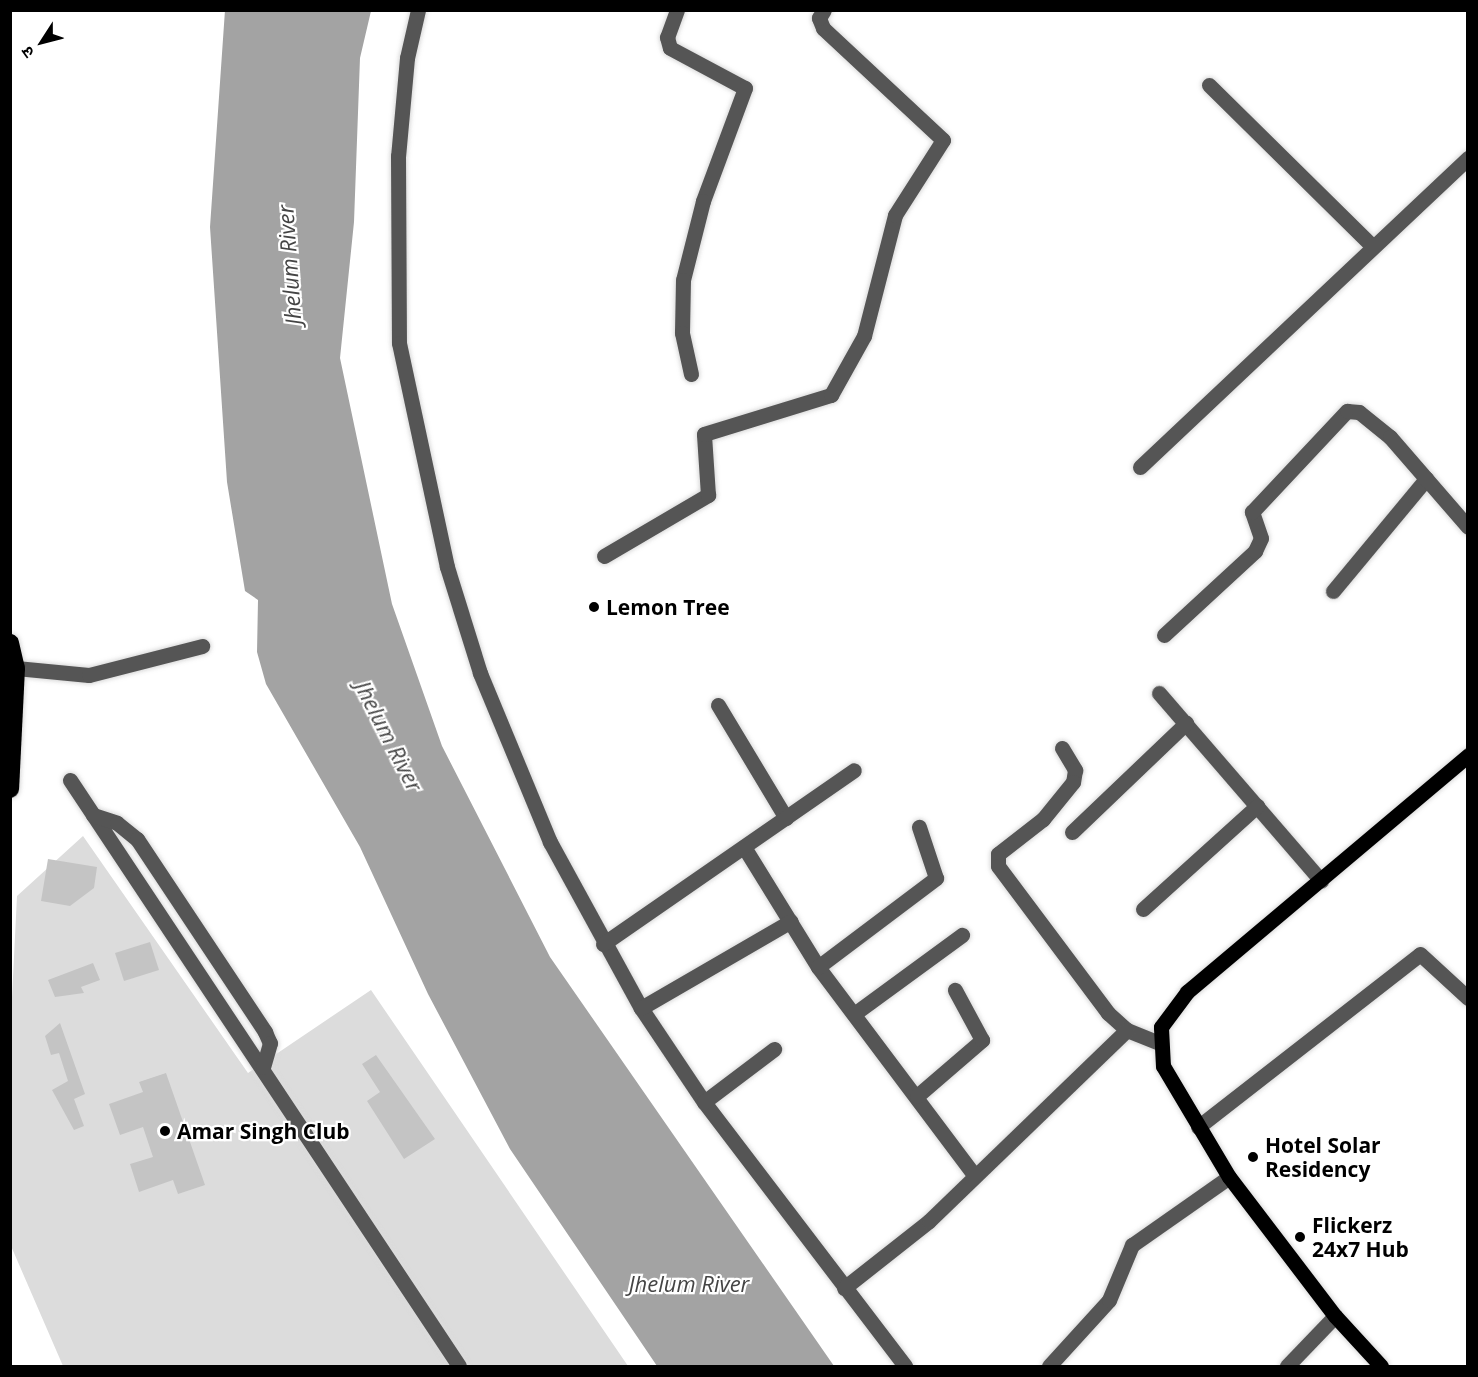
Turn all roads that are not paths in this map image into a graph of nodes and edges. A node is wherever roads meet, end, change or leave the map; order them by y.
1 (418, 10) edge
2 (677, 10) edge
3 (824, 10) edge
4 (1209, 85) dead end
5 (1467, 158) edge
6 (1371, 245) junction
7 (691, 374) dead end
8 (1140, 467) dead end
9 (1426, 479) junction
10 (1467, 527) edge
11 (604, 556) dead end
12 (1333, 591) dead end
13 (1164, 635) dead end
14 (10, 643) edge
15 (202, 646) dead end
16 (16, 668) junction
17 (1159, 693) dead end
18 (718, 705) dead end
19 (1186, 723) junction
20 (1062, 748) dead end
21 (1467, 755) edge
22 (854, 770) dead end
23 (70, 780) dead end
24 (10, 789) edge
25 (1257, 806) junction
26 (93, 815) junction
27 (786, 818) junction
28 (919, 827) dead end
29 (1072, 831) dead end
30 (744, 847) junction
31 (1321, 881) junction
32 (1143, 909) dead end
33 (790, 921) junction
34 (962, 935) dead end
35 (603, 944) junction
36 (818, 967) junction
37 (955, 990) dead end
38 (1467, 998) edge
39 (641, 1008) junction
40 (854, 1014) junction
41 (1127, 1030) junction
42 (1160, 1043) junction
43 (774, 1049) dead end
44 (263, 1067) junction
45 (917, 1096) junction
46 (704, 1102) junction
47 (1198, 1127) junction
48 (975, 1176) junction
49 (1229, 1178) junction
50 (844, 1288) junction
51 (1335, 1316) junction
52 (459, 1366) edge
53 (905, 1366) edge
54 (1049, 1366) edge
55 (1287, 1366) edge
56 (1381, 1366) edge

1 - 35 street
2 - 7 street
3 - 11 street
4 - 6 street
5 - 6 street
6 - 8 street
9 - 10 street
9 - 12 street
9 - 13 street
14 - 16 highway
15 - 16 street
16 - 24 highway
17 - 19 street
18 - 27 street
19 - 25 street
19 - 29 street
20 - 41 street
21 - 31 main road
22 - 27 street
23 - 26 street
25 - 31 street
25 - 32 street
26 - 44 street
26 - 44 street
27 - 30 street
28 - 36 street
30 - 33 street
30 - 35 street
31 - 42 main road
33 - 36 street
33 - 39 street
34 - 40 street
35 - 39 street
36 - 40 street
37 - 45 street
38 - 47 street
39 - 46 street
40 - 45 street
41 - 42 street
41 - 48 street
42 - 47 main road
43 - 46 street
44 - 52 street
45 - 48 street
46 - 50 street
47 - 49 main road
48 - 50 street
49 - 51 main road
49 - 54 street
50 - 53 street
51 - 55 street
51 - 56 main road

